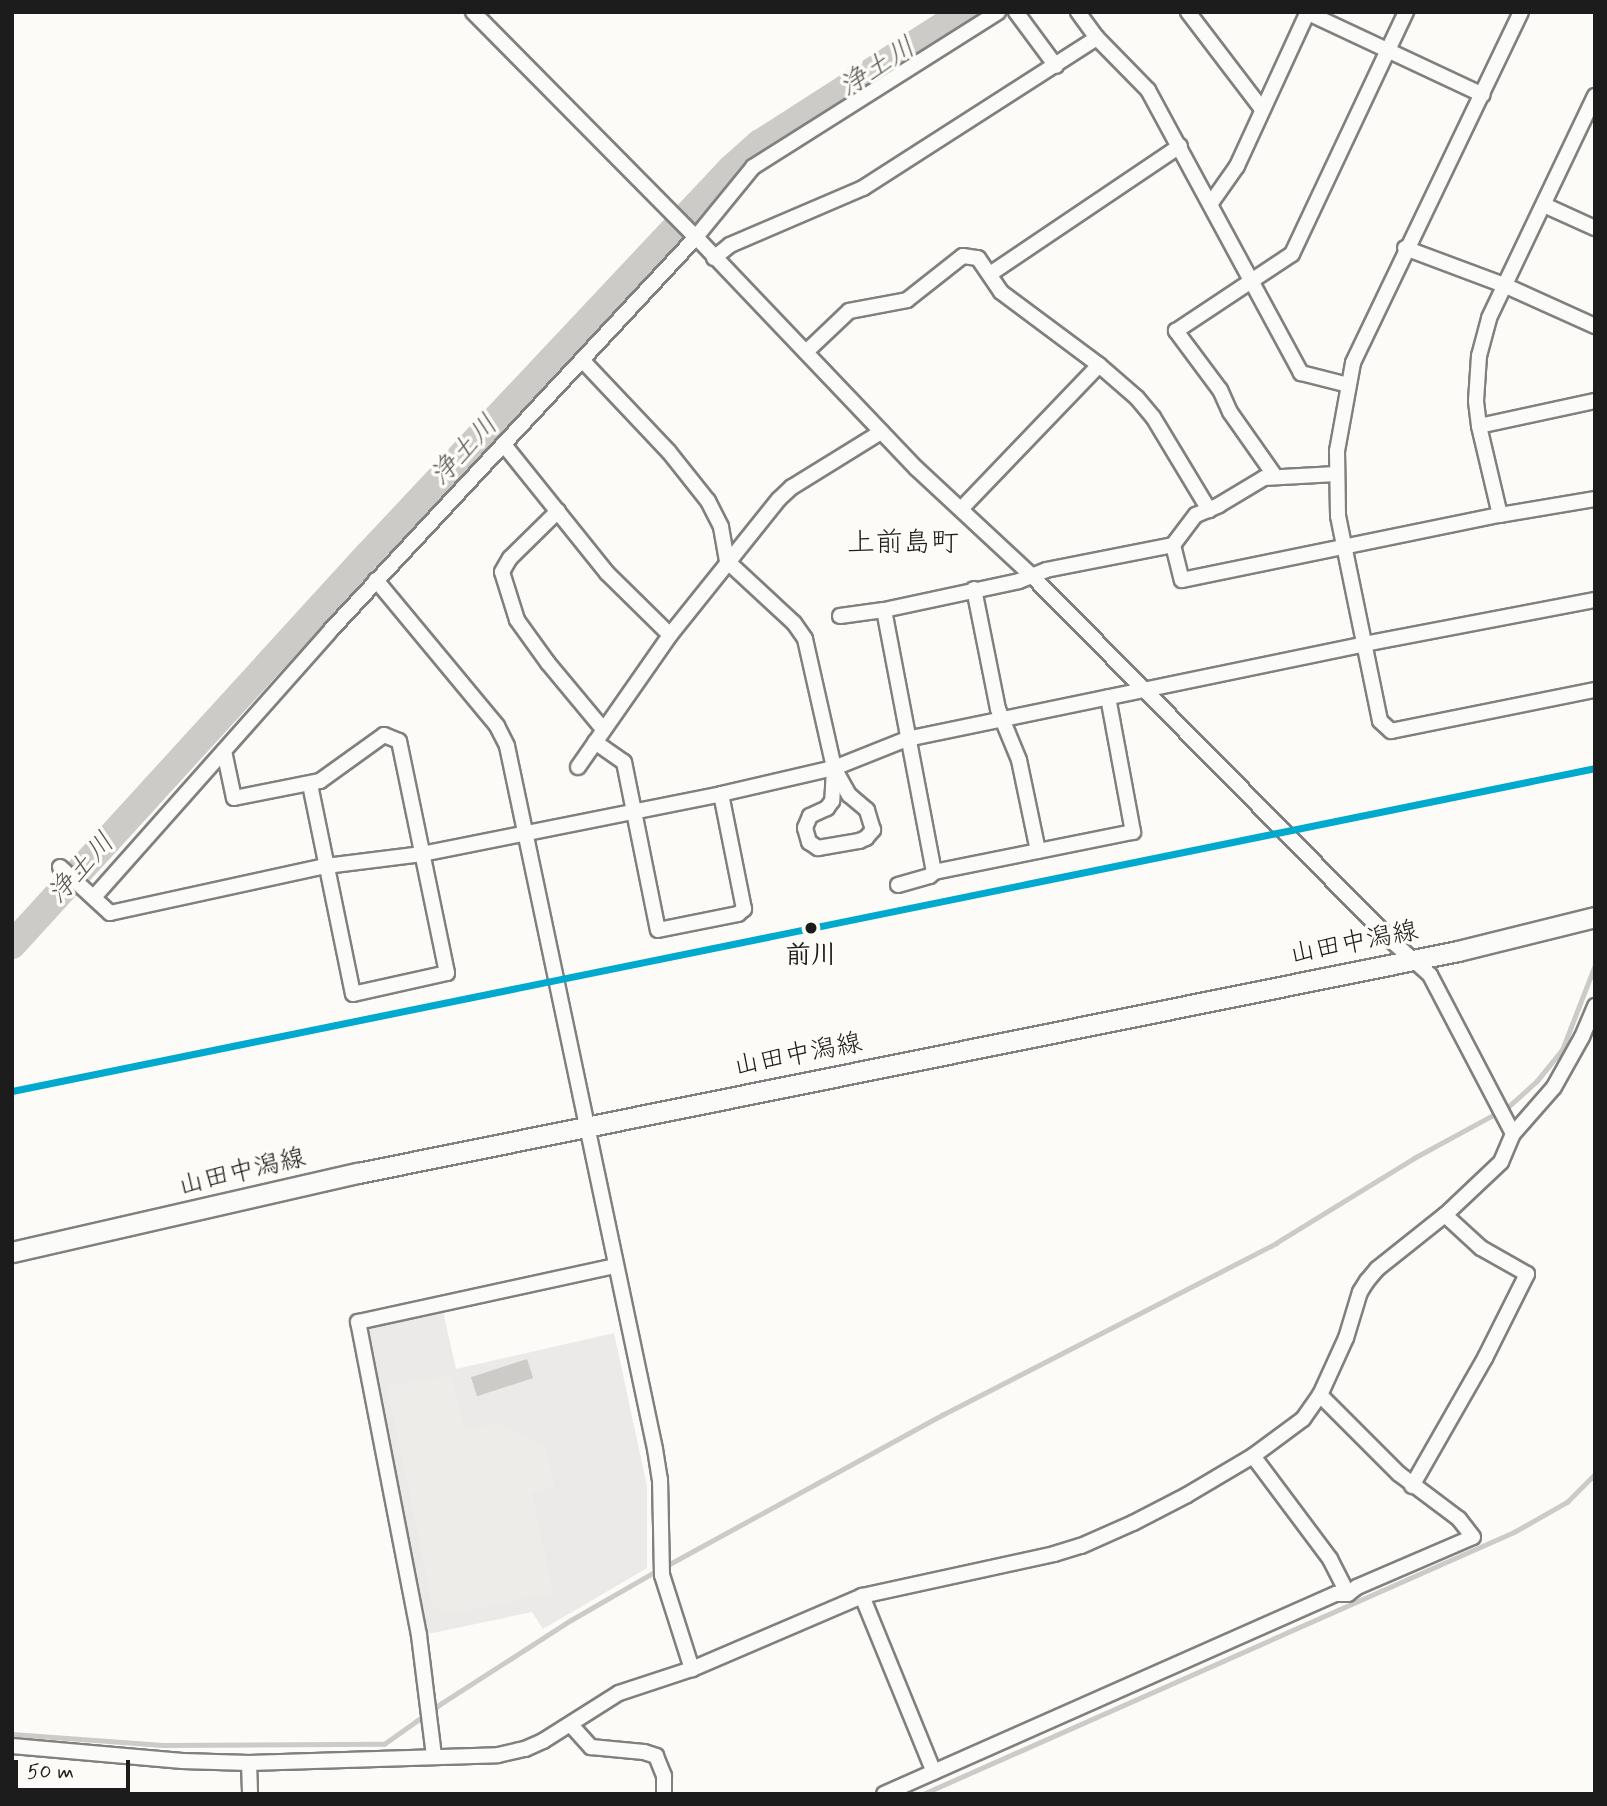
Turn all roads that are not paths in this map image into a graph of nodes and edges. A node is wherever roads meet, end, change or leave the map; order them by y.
1 (473, 12) edge
2 (998, 12) edge
3 (1016, 12) edge
4 (1079, 12) edge
5 (1188, 12) edge
6 (1406, 12) edge
7 (1521, 12) edge
8 (1306, 13) edge
9 (1097, 38) junction
10 (1388, 50) junction
11 (1056, 66) junction
12 (1483, 95) junction
13 (1595, 96) edge
14 (1262, 109) junction
15 (1589, 127) edge
16 (1180, 146) junction
17 (1211, 203) junction
18 (1544, 205) junction
19 (1595, 228) edge
20 (693, 235) junction
21 (1405, 248) junction
22 (714, 258) junction
23 (990, 274) junction
24 (1252, 280) junction
25 (1504, 285) junction
26 (1595, 326) edge
27 (806, 352) junction
28 (583, 360) junction
29 (1099, 365) junction
30 (1348, 385) junction
31 (1595, 401) edge
32 (1479, 426) junction
33 (881, 432) junction
34 (505, 446) junction
35 (1336, 474) junction
36 (1275, 476) junction
37 (1595, 499) edge
38 (962, 508) junction
39 (1209, 510) junction
40 (558, 511) junction
41 (1500, 514) junction
42 (1173, 545) junction
43 (1343, 547) junction
44 (727, 561) junction
45 (1032, 576) junction
46 (376, 580) junction
47 (974, 589) junction
48 (1595, 600) edge
49 (884, 610) junction
50 (840, 616) dead end
51 (670, 635) junction
52 (1364, 644) junction
53 (1146, 689) junction
54 (1595, 690) edge
55 (1108, 697) junction
56 (1002, 719) junction
57 (603, 729) junction
58 (907, 739) junction
59 (594, 742) junction
60 (224, 751) junction
61 (578, 767) dead end
62 (834, 768) junction
63 (310, 785) junction
64 (721, 794) junction
65 (634, 811) junction
66 (528, 833) junction
67 (1038, 851) junction
68 (422, 854) junction
69 (326, 866) junction
70 (62, 870) dead end
71 (934, 872) junction
72 (898, 885) dead end
73 (89, 893) junction
74 (1594, 919) edge
75 (1412, 958) junction
76 (1595, 1006) edge
77 (586, 1125) junction
78 (1513, 1134) junction
79 (1445, 1215) junction
80 (12, 1251) edge
81 (615, 1266) junction
82 (1320, 1395) junction
83 (1253, 1455) junction
84 (1412, 1486) junction
85 (1349, 1594) junction
86 (862, 1596) junction
87 (692, 1669) junction
88 (571, 1725) junction
89 (12, 1746) edge
90 (434, 1756) junction
91 (249, 1763) junction
92 (934, 1772) junction
93 (250, 1794) edge
94 (664, 1794) edge
95 (884, 1794) edge

1 - 20 street
2 - 20 street
3 - 11 street
4 - 9 street
5 - 14 street
6 - 10 street
7 - 12 street
8 - 10 street
8 - 14 street
9 - 11 street
9 - 16 street
10 - 12 street
10 - 24 street
11 - 22 street
12 - 21 street
13 - 15 street
14 - 17 street
15 - 18 street
16 - 17 street
16 - 23 street
17 - 24 street
18 - 19 street
18 - 25 street
20 - 22 street
20 - 28 street
21 - 25 street
21 - 30 street
22 - 27 street
23 - 27 street
23 - 29 street
24 - 30 street
24 - 36 street
25 - 26 street
25 - 32 street
27 - 33 street
28 - 34 street
28 - 44 street
29 - 38 street
29 - 39 street
30 - 35 street
31 - 32 street
32 - 41 street
33 - 38 street
33 - 44 street
34 - 40 street
34 - 46 street
35 - 36 street
35 - 43 street
36 - 39 street
37 - 41 street
38 - 45 street
39 - 42 street
40 - 51 street
40 - 57 street
41 - 43 street
42 - 43 street
42 - 45 street
43 - 52 street
44 - 51 street
44 - 62 street
45 - 47 street
45 - 53 street
46 - 60 street
46 - 66 street
47 - 49 street
47 - 56 street
48 - 52 street
49 - 50 street
49 - 58 street
51 - 57 street
52 - 53 street
52 - 54 street
53 - 55 street
53 - 75 street
55 - 56 street
55 - 67 street
56 - 58 street
56 - 67 street
57 - 59 street
58 - 62 street
58 - 71 street
59 - 61 street
59 - 65 street
60 - 63 street
60 - 73 street
62 - 62 street
62 - 64 street
63 - 68 street
63 - 69 street
64 - 65 street
64 - 65 street
65 - 66 street
66 - 68 street
66 - 77 street
67 - 71 street
68 - 69 street
68 - 69 street
69 - 73 street
70 - 73 street
71 - 72 street
74 - 75 main road, 山田中潟線
75 - 77 main road, 山田中潟線
75 - 78 street
76 - 78 street
77 - 80 main road, 山田中潟線
77 - 81 street
78 - 79 street
79 - 82 street
79 - 84 street
81 - 87 street
81 - 90 street
82 - 83 street
82 - 84 street
83 - 85 street
83 - 86 street
84 - 85 street
85 - 92 street
86 - 87 street
86 - 92 street
87 - 88 street
88 - 90 street
88 - 94 street
89 - 91 street
90 - 91 street
91 - 93 street
92 - 95 street

